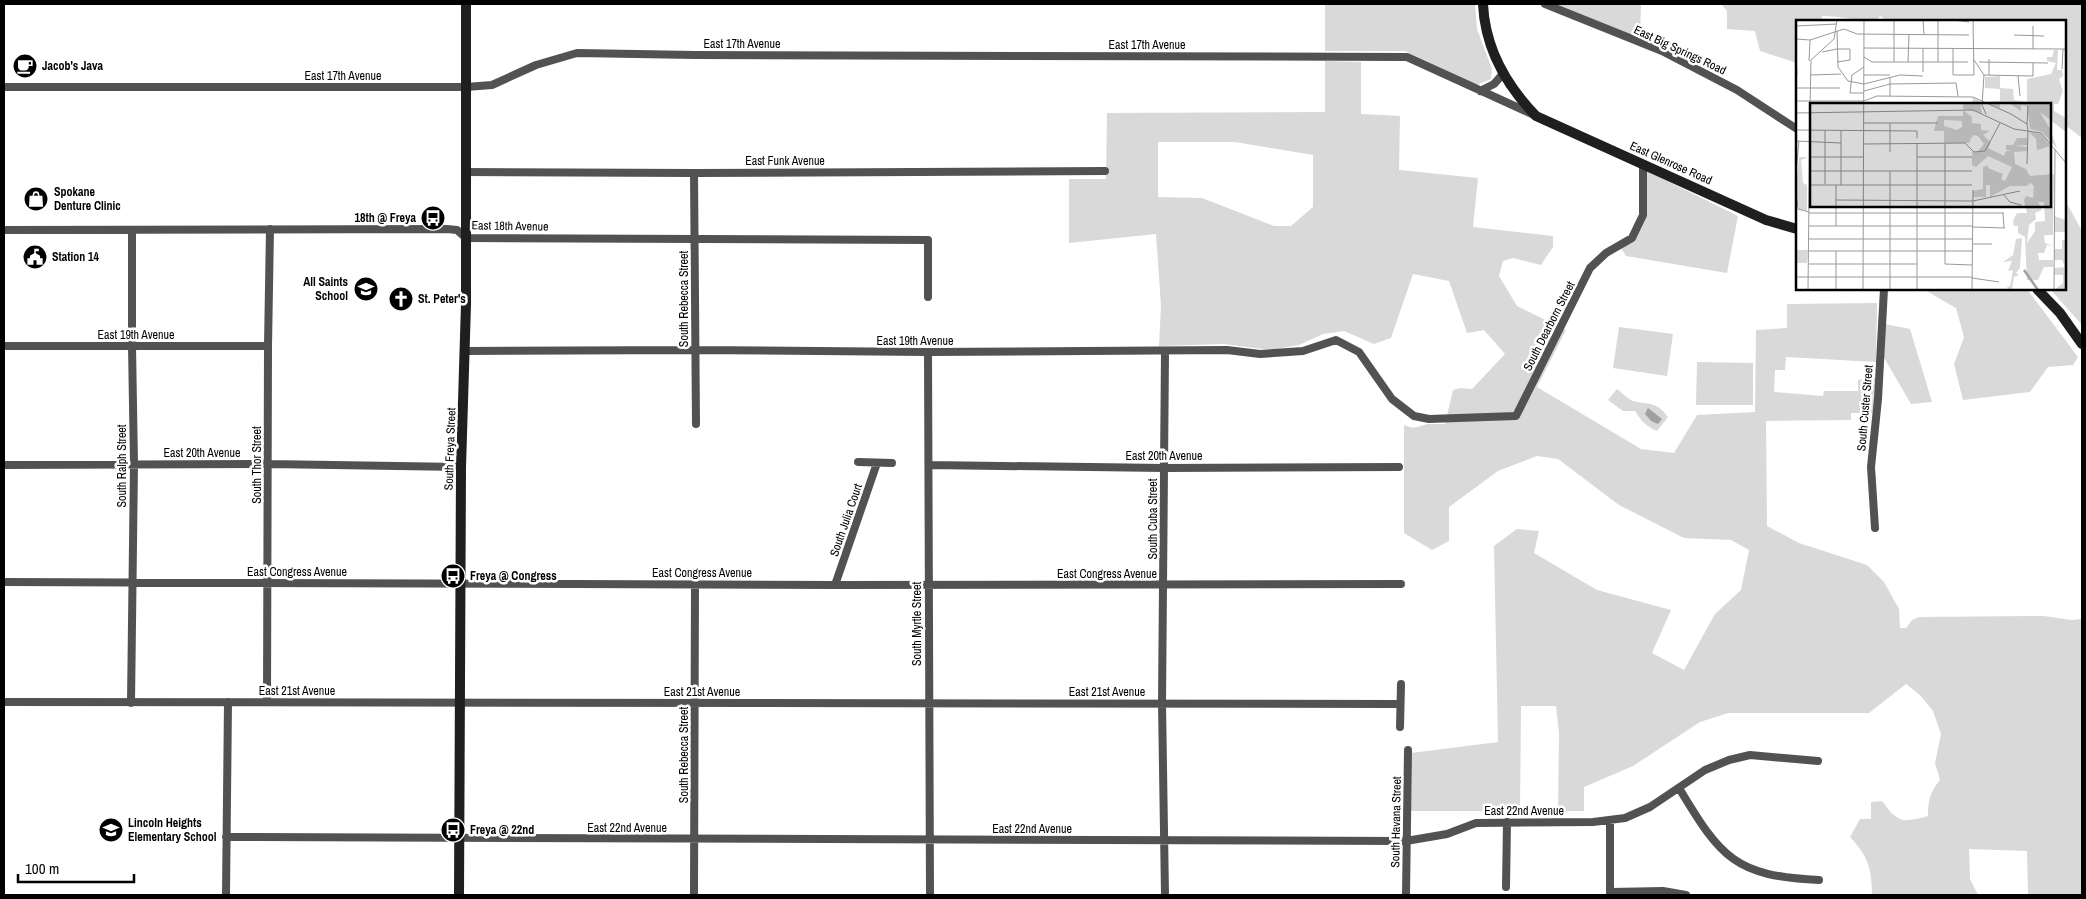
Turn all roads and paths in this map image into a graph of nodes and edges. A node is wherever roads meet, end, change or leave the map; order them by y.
1 (466, 4) edge
2 (1483, 4) edge
3 (1545, 4) edge
4 (1502, 75) junction
5 (4, 87) edge
6 (466, 87) junction
7 (1480, 91) junction
8 (1536, 116) junction
9 (1796, 128) edge
10 (1643, 164) junction
11 (1104, 171) dead end
12 (466, 172) junction
13 (694, 173) junction
14 (270, 229) junction
15 (1796, 229) edge
16 (4, 230) edge
17 (132, 230) junction
18 (466, 238) junction
19 (695, 238) junction
20 (1884, 290) edge
21 (2038, 290) edge
22 (928, 297) dead end
23 (2082, 344) edge
24 (4, 346) edge
25 (132, 346) junction
26 (268, 346) junction
27 (695, 350) junction
28 (465, 351) junction
29 (928, 352) junction
30 (1165, 352) junction
31 (1359, 352) joint
32 (696, 424) dead end
33 (858, 462) dead end
34 (877, 463) junction
35 (892, 463) dead end
36 (134, 464) junction
37 (268, 464) junction
38 (4, 465) edge
39 (461, 466) junction
40 (929, 466) junction
41 (1399, 467) dead end
42 (1164, 468) junction
43 (1875, 528) dead end
44 (4, 582) edge
45 (132, 583) junction
46 (268, 583) junction
47 (460, 584) junction
48 (695, 584) junction
49 (1401, 584) dead end
50 (929, 585) junction
51 (1164, 585) junction
52 (835, 586) junction
53 (1401, 684) dead end
54 (4, 702) edge
55 (131, 702) junction
56 (228, 702) junction
57 (267, 702) junction
58 (695, 703) junction
59 (1162, 703) junction
60 (459, 704) junction
61 (929, 704) junction
62 (1400, 704) junction
63 (1400, 727) dead end
64 (1408, 750) dead end
65 (1818, 761) dead end
66 (1679, 788) junction
67 (1610, 820) junction
68 (1507, 822) junction
69 (226, 838) junction
70 (460, 839) junction
71 (695, 839) junction
72 (1165, 840) junction
73 (931, 841) junction
74 (1406, 841) junction
75 (1819, 880) dead end
76 (1506, 887) dead end
77 (1610, 894) edge
78 (226, 895) edge
79 (459, 895) edge
80 (694, 895) edge
81 (930, 895) edge
82 (1165, 895) edge
83 (1406, 895) edge
84 (1686, 895) edge

1 - 6 main road, South Freya Street
2 - 4 main road
3 - 9 street, East Big Springs Road
4 - 7 street
4 - 8 main road
5 - 6 street, East 17th Avenue
6 - 7 street, East 17th Avenue
6 - 12 main road, South Freya Street
7 - 8 street, East 17th Avenue
8 - 10 main road, East Glenrose Road
10 - 15 main road, East Glenrose Road
10 - 31 street, South Dearborn Street
11 - 13 street, East Funk Avenue
12 - 13 street, East Funk Avenue
12 - 18 main road, South Freya Street
13 - 19 street, South Rebecca Street
14 - 17 street, East 18th Avenue
14 - 18 street, East 18th Avenue
14 - 26 street, South Thor Street
16 - 17 street, East 18th Avenue
17 - 25 street, South Ralph Street
18 - 19 street, East 18th Avenue
18 - 28 main road, South Freya Street
19 - 22 street, East 18th Avenue
19 - 27 street, South Rebecca Street
20 - 43 street, South Custer Street
21 - 23 main road
24 - 25 street, East 19th Avenue
25 - 26 street, East 19th Avenue
25 - 36 street, South Ralph Street
26 - 37 street, South Thor Street
27 - 28 street, East 19th Avenue
27 - 29 street, East 19th Avenue
27 - 32 street, South Rebecca Street
28 - 39 main road, South Freya Street
29 - 30 street, East 19th Avenue
29 - 40 street, South Myrtle Street
30 - 31 street, East 19th Avenue
30 - 42 street, South Cuba Street
33 - 34 street
34 - 35 street
34 - 52 street, South Julia Court
36 - 37 street, East 20th Avenue
36 - 38 street, East 20th Avenue
36 - 45 street, South Ralph Street
37 - 39 street, East 20th Avenue
37 - 46 street, South Thor Street
39 - 47 main road, South Freya Street
40 - 42 street, East 20th Avenue
40 - 50 street, South Myrtle Street
41 - 42 street, East 20th Avenue
42 - 51 street, South Cuba Street
44 - 45 street, East Congress Avenue
45 - 46 street, East Congress Avenue
45 - 55 street, South Ralph Street
46 - 47 street, East Congress Avenue
46 - 57 street, South Thor Street
47 - 48 street, East Congress Avenue
47 - 60 main road, South Freya Street
48 - 52 street, East Congress Avenue
48 - 58 street, South Rebecca Street
49 - 51 street, East Congress Avenue
50 - 51 street, East Congress Avenue
50 - 52 street, East Congress Avenue
50 - 61 street, South Myrtle Street
51 - 59 street, South Cuba Street
53 - 62 street
54 - 55 street, East 21st Avenue
55 - 56 street, East 21st Avenue
56 - 57 street, East 21st Avenue
56 - 69 street
57 - 60 street, East 21st Avenue
58 - 60 street, East 21st Avenue
58 - 61 street, East 21st Avenue
58 - 71 street, South Rebecca Street
59 - 61 street, East 21st Avenue
59 - 62 street, East 21st Avenue
59 - 72 street, South Cuba Street
60 - 70 main road, South Freya Street
61 - 73 street, South Myrtle Street
62 - 63 street
64 - 74 street, South Havana Street
65 - 66 street, East 22nd Avenue
66 - 67 street, East 22nd Avenue
66 - 75 street
67 - 68 street, East 22nd Avenue
67 - 77 street
68 - 74 street, East 22nd Avenue
68 - 76 street
69 - 70 street, East 22nd Avenue
69 - 78 street
70 - 71 street, East 22nd Avenue
70 - 79 main road, South Freya Street
71 - 73 street, East 22nd Avenue
71 - 80 street, South Rebecca Street
72 - 73 street, East 22nd Avenue
72 - 74 street, East 22nd Avenue
72 - 82 street, South Cuba Street
73 - 81 street, South Myrtle Street
74 - 83 street, South Havana Street
77 - 84 street

